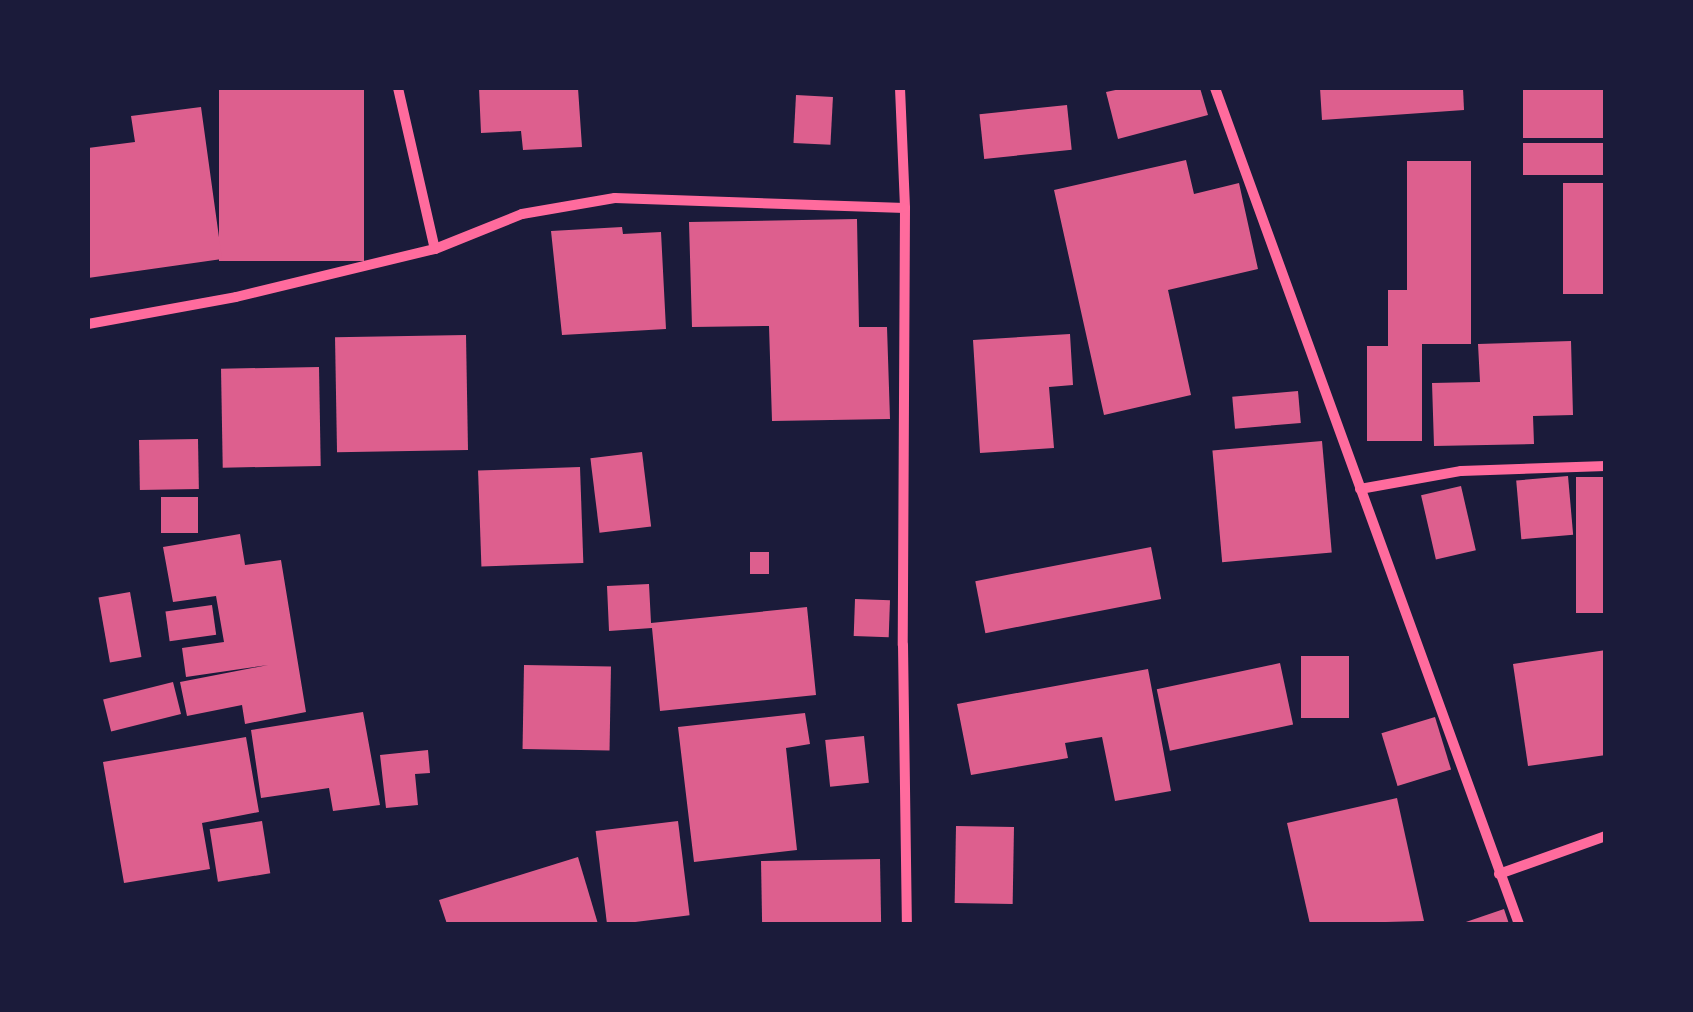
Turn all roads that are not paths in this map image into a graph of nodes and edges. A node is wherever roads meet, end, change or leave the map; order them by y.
1 (398, 88) edge
2 (900, 88) edge
3 (1215, 88) edge
4 (905, 208) junction
5 (436, 248) junction
6 (88, 324) edge
7 (1606, 466) edge
8 (1360, 489) junction
9 (1606, 836) edge
10 (1499, 874) junction
11 (907, 924) edge
12 (1519, 924) edge

1 - 5 street
2 - 4 street
3 - 8 street
4 - 5 street
4 - 11 street
5 - 6 street
7 - 8 street
8 - 10 street
9 - 10 street
10 - 12 street

